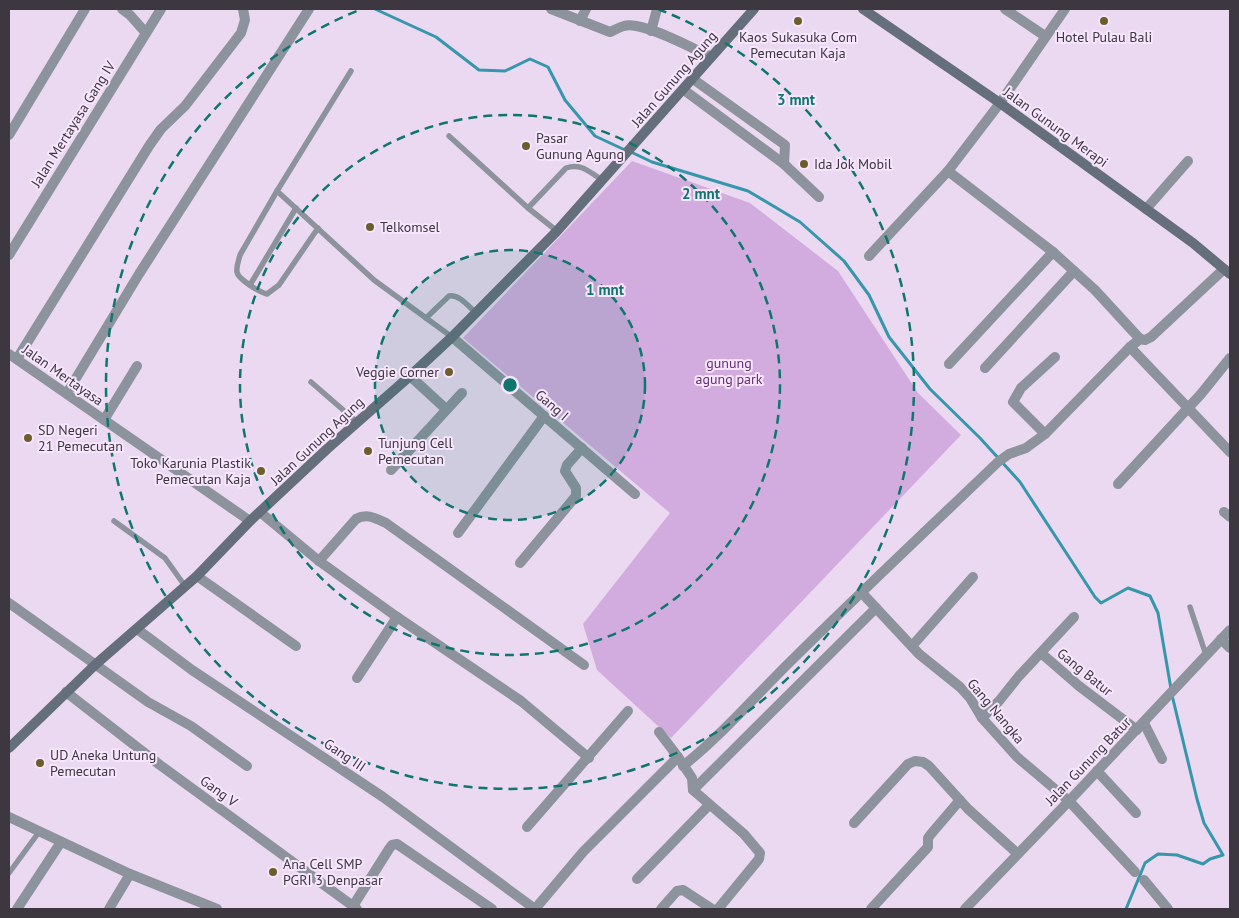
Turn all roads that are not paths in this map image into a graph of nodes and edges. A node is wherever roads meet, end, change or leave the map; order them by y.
1 (85, 9) edge
2 (122, 9) edge
3 (160, 9) edge
4 (243, 9) edge
5 (309, 9) edge
6 (551, 9) edge
7 (586, 9) edge
8 (657, 9) edge
9 (754, 9) edge
10 (863, 9) edge
11 (1005, 9) edge
12 (1065, 9) edge
13 (580, 20) junction
14 (651, 31) junction
15 (145, 32) junction
16 (1045, 36) junction
17 (711, 57) junction
18 (351, 71) dead end
19 (693, 79) junction
20 (684, 90) junction
21 (1000, 103) junction
22 (9, 135) edge
23 (449, 136) dead end
24 (1188, 161) dead end
25 (784, 164) junction
26 (948, 171) junction
27 (602, 180) junction
28 (277, 190) junction
29 (819, 197) dead end
30 (296, 208) junction
31 (528, 208) junction
32 (1146, 209) junction
33 (318, 228) junction
34 (557, 231) junction
35 (1053, 252) junction
36 (9, 255) edge
37 (869, 256) dead end
38 (1074, 271) junction
39 (1227, 271) edge
40 (250, 285) junction
41 (476, 312) junction
42 (426, 318) junction
43 (452, 337) junction
44 (1140, 339) junction
45 (1130, 347) junction
46 (13, 356) edge
47 (1055, 357) dead end
48 (1230, 358) edge
49 (949, 364) dead end
50 (137, 366) dead end
51 (985, 368) dead end
52 (410, 376) junction
53 (311, 382) dead end
54 (462, 393) dead end
55 (67, 394) junction
56 (1187, 408) junction
57 (446, 409) junction
58 (544, 416) junction
59 (104, 420) junction
60 (357, 422) junction
61 (1045, 434) junction
62 (582, 448) junction
63 (1230, 452) edge
64 (391, 470) dead end
65 (1118, 484) dead end
66 (635, 494) dead end
67 (260, 512) junction
68 (114, 521) dead end
69 (250, 522) junction
70 (458, 533) dead end
71 (320, 561) junction
72 (520, 563) dead end
73 (197, 576) junction
74 (973, 577) dead end
75 (185, 586) junction
76 (862, 593) junction
77 (9, 603) edge
78 (1190, 607) dead end
79 (876, 608) junction
80 (397, 617) junction
81 (1074, 617) dead end
82 (137, 629) junction
83 (1230, 630) edge
84 (1221, 639) junction
85 (296, 646) dead end
86 (912, 646) junction
87 (1230, 648) edge
88 (1041, 653) junction
89 (1206, 655) junction
90 (96, 664) junction
91 (584, 665) dead end
92 (357, 678) dead end
93 (66, 692) junction
94 (628, 711) dead end
95 (982, 718) junction
96 (1140, 726) junction
97 (658, 732) dead end
98 (9, 748) edge
99 (588, 758) junction
100 (1162, 759) dead end
101 (681, 761) junction
102 (247, 766) dead end
103 (1098, 772) junction
104 (693, 790) junction
105 (960, 800) junction
106 (1069, 801) junction
107 (709, 806) junction
108 (1136, 813) dead end
109 (9, 817) edge
110 (854, 823) dead end
111 (526, 827) dead end
112 (39, 832) junction
113 (61, 842) junction
114 (1018, 854) junction
115 (1135, 872) dead end
116 (9, 873) edge
117 (130, 874) junction
118 (637, 879) dead end
119 (1144, 880) dead end
120 (355, 908) edge
121 (17, 909) edge
122 (109, 909) edge
123 (217, 909) edge
124 (492, 909) edge
125 (535, 909) edge
126 (661, 909) edge
127 (712, 909) edge
128 (718, 909) edge
129 (871, 909) edge
130 (965, 909) edge
131 (1168, 909) edge

1 - 22 street
2 - 15 street
3 - 15 street, Jalan Mertayasa Gang IV
4 - 46 street
5 - 55 street
6 - 13 street
7 - 13 street
8 - 14 street
9 - 17 main road, Jalan Gunung Agung
10 - 21 main road, Jalan Gunung Merapi
11 - 16 street
12 - 16 street
13 - 14 street
14 - 17 street
15 - 36 street, Jalan Mertayasa Gang IV
16 - 21 street
17 - 19 main road, Jalan Gunung Agung
18 - 28 lane
19 - 20 main road, Jalan Gunung Agung
19 - 25 street
20 - 25 street
20 - 27 main road, Jalan Gunung Agung
21 - 26 street
21 - 32 main road, Jalan Gunung Merapi
23 - 31 lane
24 - 32 street
25 - 29 street
26 - 35 street
26 - 37 street
27 - 31 lane
27 - 34 main road, Jalan Gunung Agung
28 - 30 lane
28 - 40 lane
30 - 33 lane
30 - 40 lane
31 - 34 lane
32 - 39 main road, Jalan Gunung Merapi
33 - 40 lane
33 - 42 lane
34 - 41 main road, Jalan Gunung Agung
35 - 38 street
35 - 49 street
38 - 44 street
38 - 51 street
39 - 44 street
41 - 42 lane
41 - 43 main road, Jalan Gunung Agung
42 - 43 lane
43 - 52 main road, Jalan Gunung Agung
43 - 58 street, Gang I
44 - 45 street
45 - 56 street
45 - 61 street
46 - 55 street, Jalan Mertayasa
47 - 61 street
48 - 56 street
50 - 59 street
52 - 57 street
52 - 60 main road, Jalan Gunung Agung
53 - 60 lane
54 - 57 street
55 - 59 street, Jalan Mertayasa
56 - 63 street
56 - 65 street
57 - 64 street
58 - 62 street, Gang I
58 - 70 street
59 - 69 street, Jalan Mertayasa
60 - 67 main road, Jalan Gunung Agung
61 - 76 street
62 - 66 street, Gang I
62 - 72 street
67 - 69 main road, Jalan Gunung Agung
67 - 71 street
68 - 75 lane
69 - 73 main road, Jalan Gunung Agung
71 - 80 street
71 - 91 street
73 - 75 main road, Jalan Gunung Agung
73 - 85 street
74 - 86 street
75 - 82 main road, Jalan Gunung Agung
76 - 79 street, Gang Nangka
76 - 101 street
77 - 90 street
78 - 89 lane
79 - 86 street, Gang Nangka
79 - 104 street
80 - 92 street
80 - 99 street
81 - 88 street
82 - 90 main road, Jalan Gunung Agung
82 - 125 street, Gang III
83 - 84 street, Jalan Gunung Batur
84 - 87 street
84 - 89 street, Jalan Gunung Batur
86 - 95 street, Gang Nangka
88 - 95 street
88 - 96 street, Gang Batur
89 - 96 street, Jalan Gunung Batur
90 - 93 main road, Jalan Gunung Agung
90 - 102 street
93 - 98 main road, Jalan Gunung Agung
93 - 120 street, Gang V
94 - 99 street
95 - 106 street, Gang Nangka
96 - 100 street
96 - 103 street, Jalan Gunung Batur
97 - 101 street
99 - 111 street
101 - 104 street
101 - 125 street
103 - 106 street, Jalan Gunung Batur
103 - 108 street
104 - 107 street
105 - 110 street
105 - 114 street
105 - 129 street
106 - 114 street, Jalan Gunung Batur
106 - 115 street, Gang Nangka
107 - 118 street
107 - 128 street
109 - 112 street
112 - 113 street
112 - 116 lane
113 - 117 street
113 - 121 street
114 - 130 street, Jalan Gunung Batur
117 - 122 street
117 - 123 street
119 - 131 street
120 - 124 street
126 - 127 street

